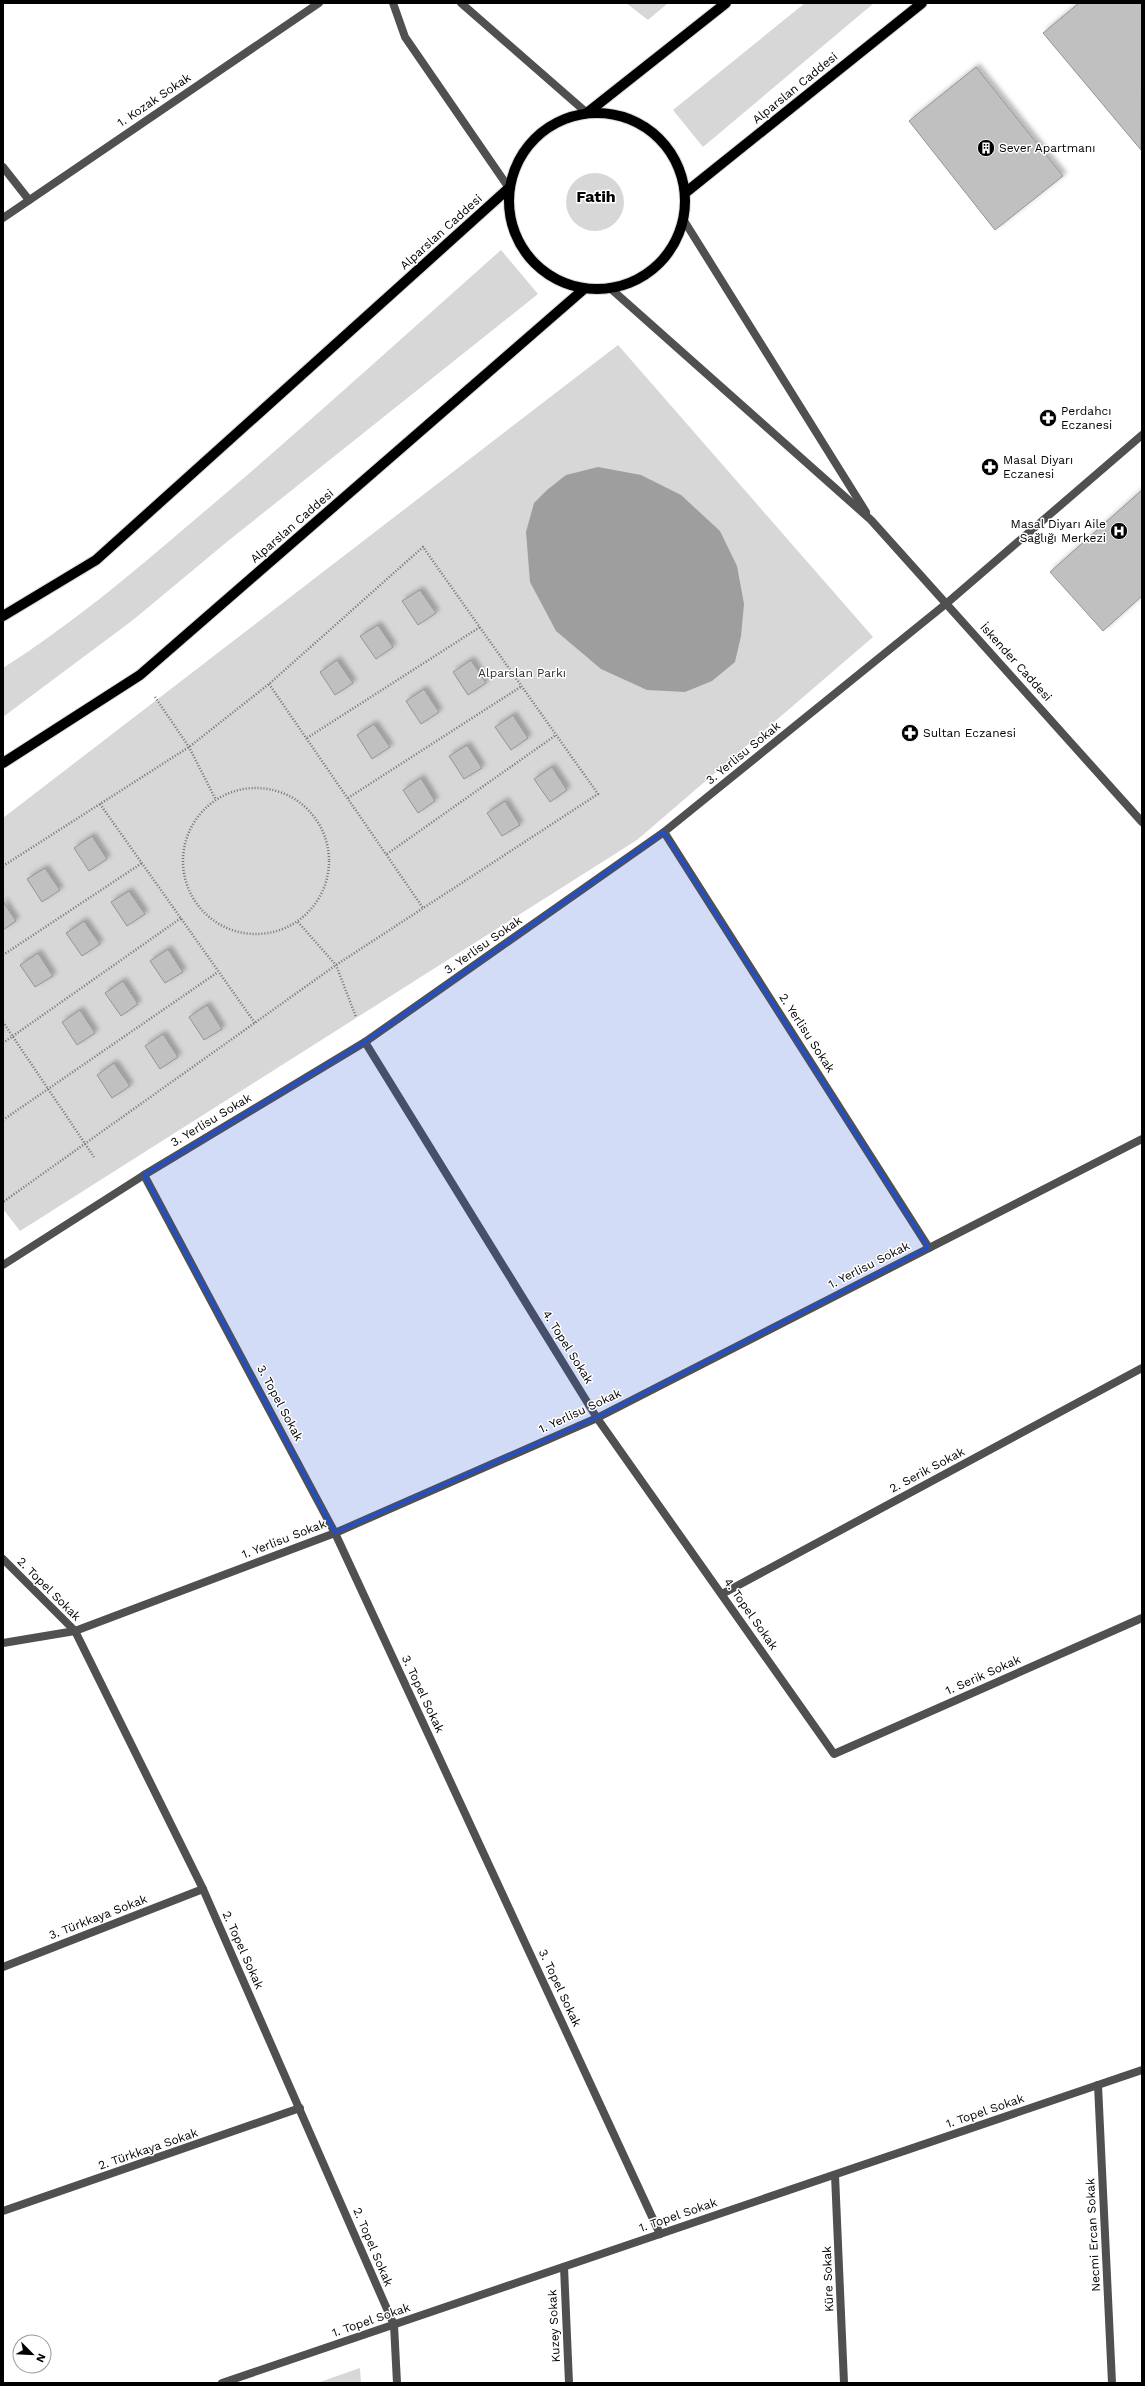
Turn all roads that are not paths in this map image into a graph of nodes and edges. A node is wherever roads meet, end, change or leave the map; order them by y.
1 (319, 3) edge
2 (393, 3) edge
3 (460, 3) edge
4 (726, 3) edge
5 (922, 3) edge
6 (587, 113) junction
7 (3, 167) edge
8 (509, 188) junction
9 (685, 193) junction
10 (30, 200) junction
11 (3, 218) edge
12 (683, 219) junction
13 (610, 288) junction
14 (584, 289) junction
15 (1142, 435) edge
16 (871, 520) junction
17 (947, 603) junction
18 (3, 616) edge
19 (3, 763) edge
20 (1142, 822) edge
21 (664, 832) junction
22 (365, 1042) junction
23 (1142, 1139) edge
24 (144, 1175) junction
25 (929, 1248) junction
26 (3, 1265) edge
27 (1142, 1368) edge
28 (597, 1418) junction
29 (335, 1533) junction
30 (3, 1559) edge
31 (722, 1594) junction
32 (1142, 1618) edge
33 (75, 1631) junction
34 (3, 1643) edge
35 (834, 1754) joint
36 (203, 1889) junction
37 (3, 1967) edge
38 (1142, 2070) edge
39 (1098, 2085) junction
40 (300, 2108) junction
41 (835, 2175) junction
42 (3, 2211) edge
43 (660, 2234) junction
44 (564, 2267) junction
45 (394, 2325) junction
46 (222, 2383) edge
47 (398, 2383) edge
48 (569, 2383) edge
49 (844, 2383) edge
50 (1112, 2383) edge

1 - 10 street, 1. Kozak Sokak
2 - 8 street
3 - 6 street
4 - 6 main road
5 - 9 main road, Alparslan Caddesi
6 - 8 main road
6 - 9 main road
7 - 10 street
8 - 14 main road
8 - 18 main road, Alparslan Caddesi
9 - 12 main road
10 - 11 street, 1. Kozak Sokak
12 - 13 main road
12 - 16 street
13 - 14 main road
13 - 16 street
14 - 19 main road, Alparslan Caddesi
15 - 17 street, 3. Yerlisu Sokak
16 - 17 street, İskender Caddesi
17 - 20 street, İskender Caddesi
17 - 21 street, 3. Yerlisu Sokak
21 - 22 street, 3. Yerlisu Sokak
21 - 25 street, 2. Yerlisu Sokak
22 - 24 street, 3. Yerlisu Sokak
22 - 28 street, 4. Topel Sokak
23 - 25 street, 1. Yerlisu Sokak
24 - 26 street, 3. Yerlisu Sokak
24 - 29 street, 3. Topel Sokak
25 - 28 street, 1. Yerlisu Sokak
27 - 31 street, 2. Serik Sokak
28 - 29 street, 1. Yerlisu Sokak
28 - 31 street, 4. Topel Sokak
29 - 33 street, 1. Yerlisu Sokak
29 - 43 street, 3. Topel Sokak
30 - 33 street, 2. Topel Sokak
31 - 35 street, 4. Topel Sokak
32 - 35 street, 1. Serik Sokak
33 - 34 street, 1. Yerlisu Sokak
33 - 36 street, 2. Topel Sokak
36 - 37 street, 3. Türkkaya Sokak
36 - 40 street, 2. Topel Sokak
38 - 39 street, 1. Topel Sokak
39 - 41 street, 1. Topel Sokak
39 - 50 street, Necmi Ercan Sokak
40 - 42 street, 2. Türkkaya Sokak
40 - 45 street, 2. Topel Sokak
41 - 43 street, 1. Topel Sokak
41 - 49 street, Küre Sokak
43 - 44 street, 1. Topel Sokak
44 - 45 street, 1. Topel Sokak
44 - 48 street, Kuzey Sokak
45 - 46 street, 1. Topel Sokak
45 - 47 street, 2. Topel Sokak

